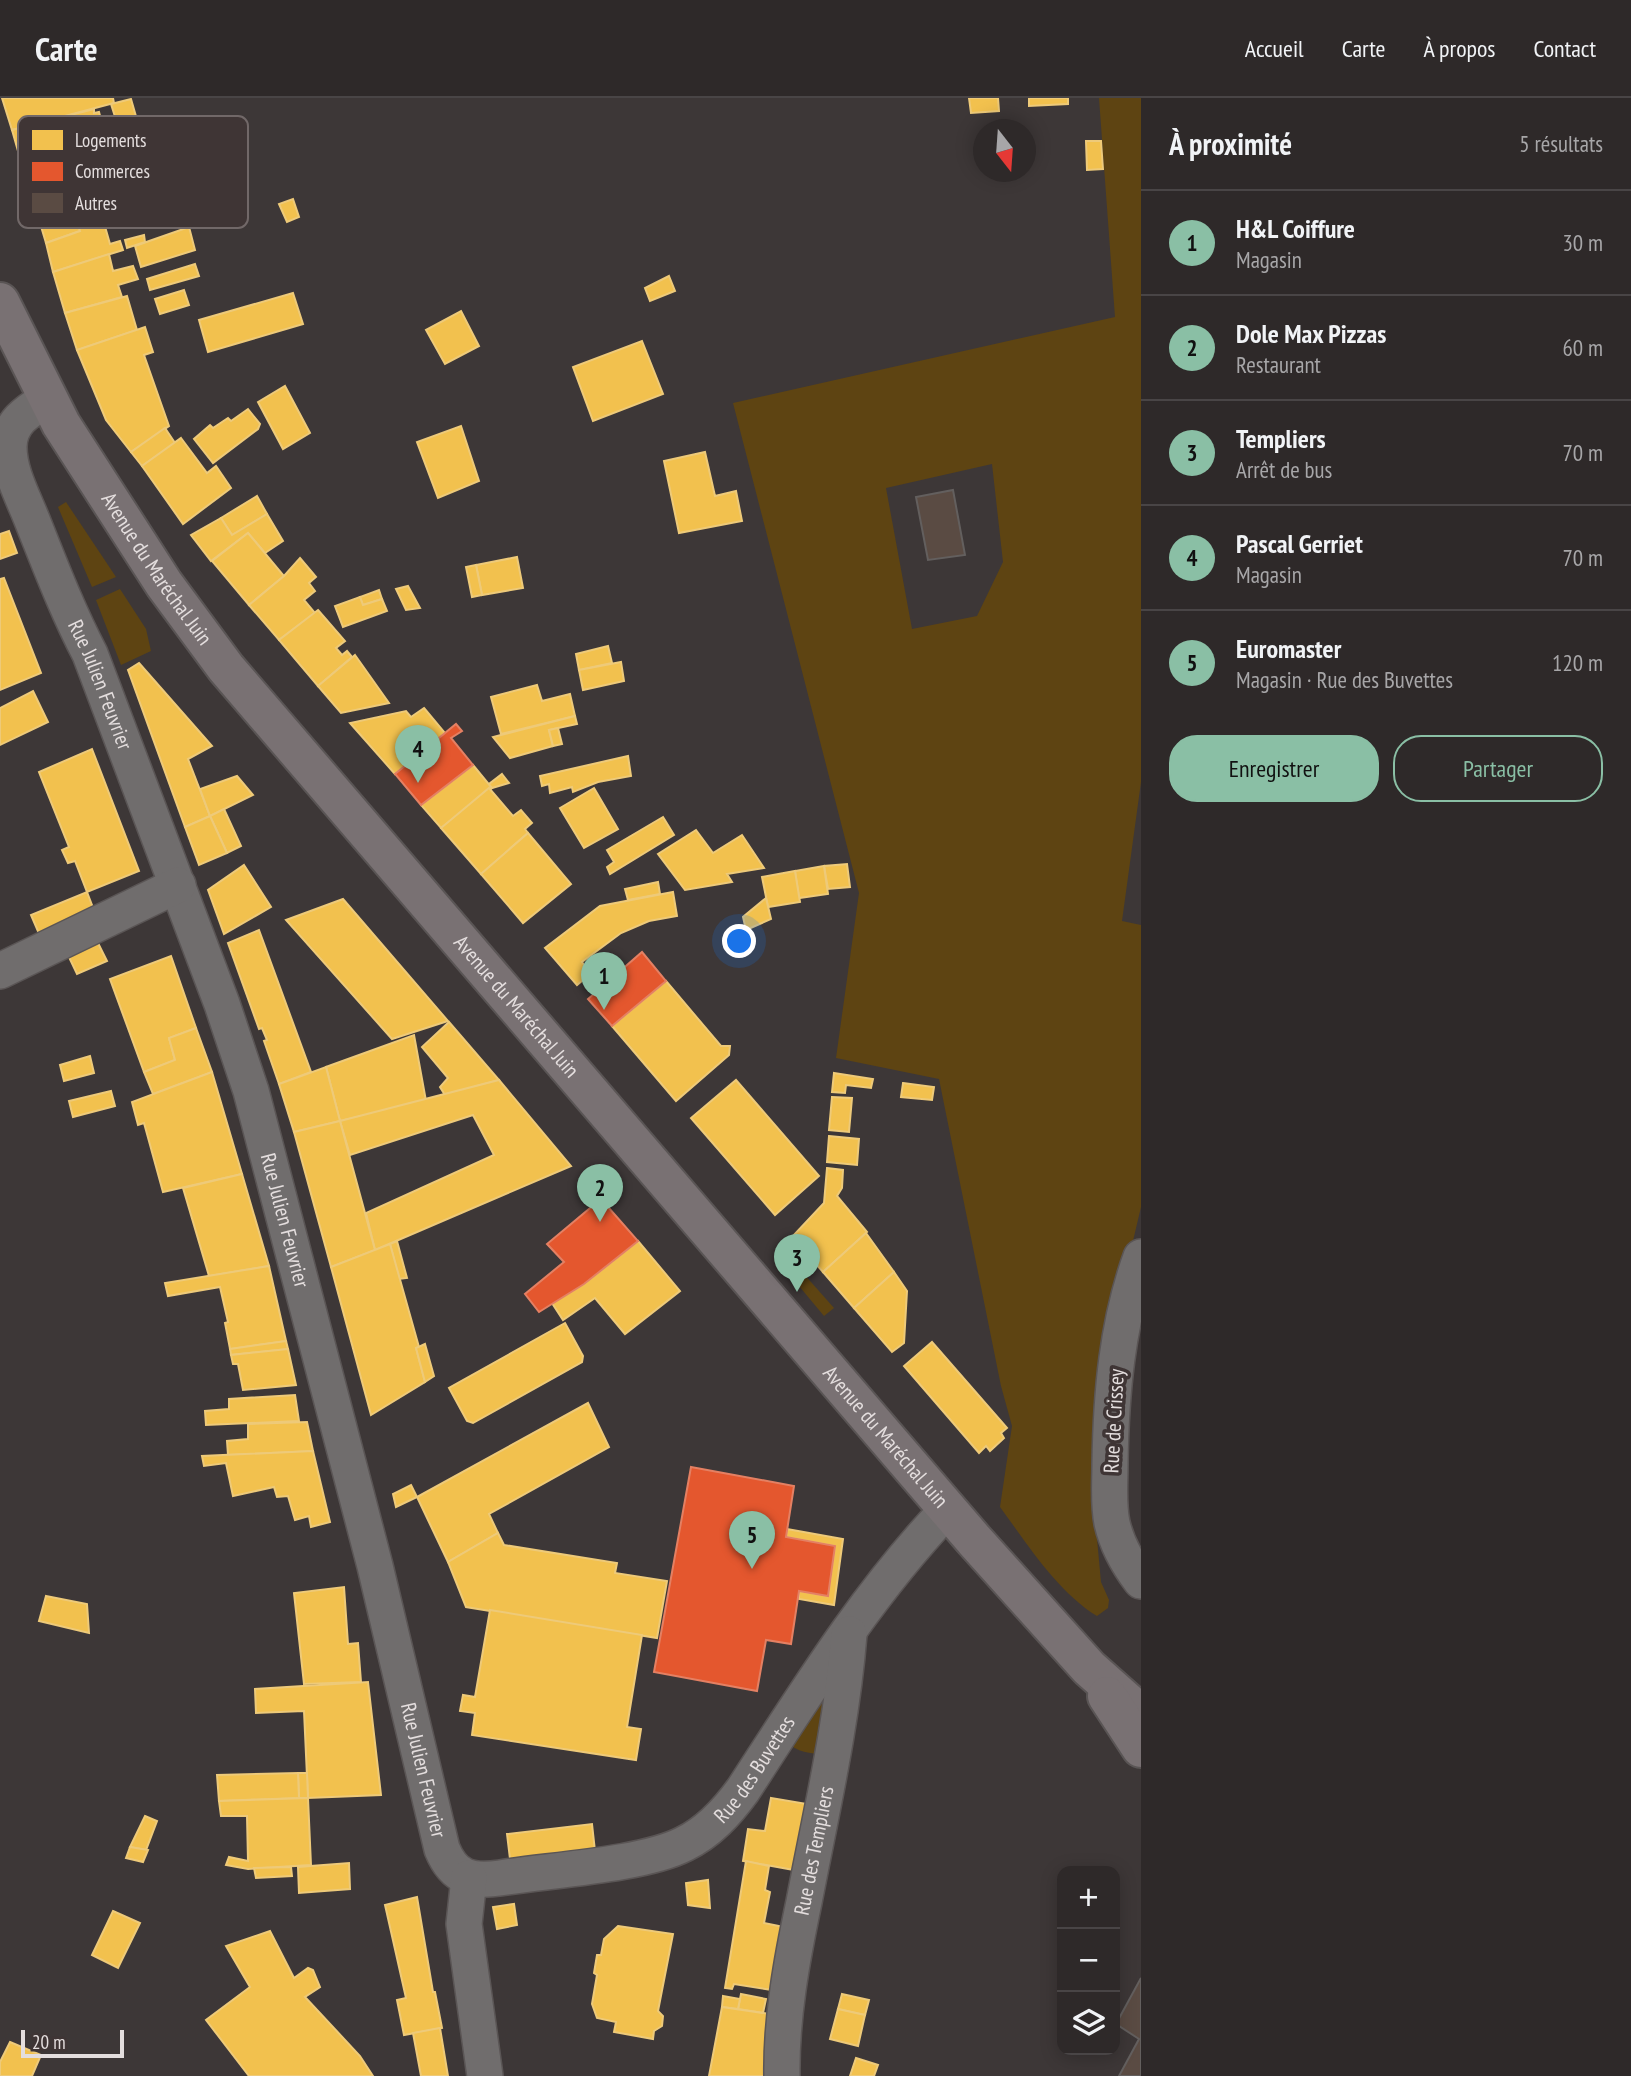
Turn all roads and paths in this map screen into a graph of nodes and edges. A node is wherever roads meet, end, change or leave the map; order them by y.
1 (0, 302) edge
2 (47, 400) junction
3 (178, 885) junction
4 (0, 971) edge
5 (1141, 1257) edge
6 (947, 1510) junction
7 (1141, 1581) edge
8 (850, 1627) junction
9 (1089, 1668) junction
10 (1141, 1714) edge
11 (1141, 1748) edge
12 (469, 1878) junction
13 (485, 2076) edge
14 (782, 2076) edge

1 - 2 main road, Avenue du Maréchal Juin
2 - 3 street, Rue Julien Feuvrier
2 - 6 main road, Avenue du Maréchal Juin
3 - 4 street
3 - 12 street, Rue Julien Feuvrier
5 - 7 street, Rue de Crissey
6 - 8 street, Rue des Buvettes
6 - 9 main road, Avenue du Maréchal Juin
8 - 12 street, Rue des Buvettes
8 - 14 street, Rue des Templiers
9 - 10 main road, Avenue du Maréchal Juin
9 - 11 main road, Avenue du Maréchal Juin
12 - 13 street

